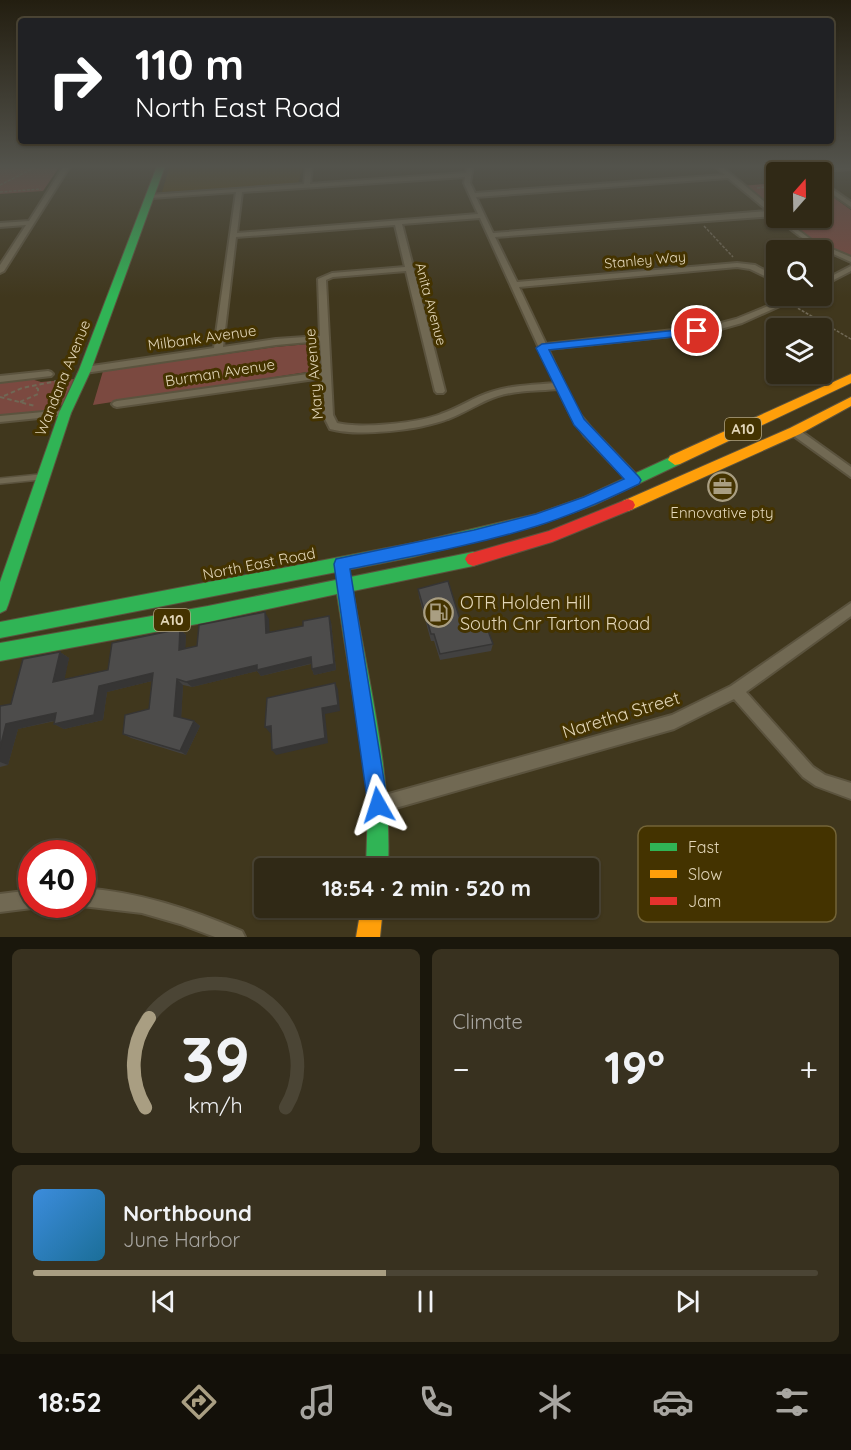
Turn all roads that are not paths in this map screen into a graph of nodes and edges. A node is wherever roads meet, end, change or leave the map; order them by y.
1 (39, 210) edge
2 (146, 210) edge
3 (236, 210) edge
4 (479, 210) edge
5 (482, 216) junction
6 (766, 216) edge
7 (30, 223) junction
8 (398, 223) junction
9 (0, 225) edge
10 (793, 228) edge
11 (232, 235) junction
12 (491, 235) junction
13 (851, 261) edge
14 (851, 268) edge
15 (408, 269) junction
16 (0, 271) edge
17 (766, 274) edge
18 (832, 278) edge
19 (513, 285) junction
20 (774, 306) edge
21 (324, 338) junction
22 (542, 348) junction
23 (218, 351) junction
24 (85, 370) junction
25 (48, 374) dead end
26 (327, 374) junction
27 (851, 378) edge
28 (0, 379) edge
29 (560, 386) junction
30 (440, 391) dead end
31 (851, 401) edge
32 (117, 404) dead end
33 (65, 413) junction
34 (0, 419) edge
35 (795, 431) junction
36 (851, 473) edge
37 (43, 477) junction
38 (695, 477) junction
39 (634, 480) junction
40 (0, 481) edge
41 (629, 505) junction
42 (341, 564) junction
43 (344, 586) junction
44 (0, 605) edge
45 (851, 609) edge
46 (0, 630) edge
47 (0, 652) edge
48 (736, 691) junction
49 (851, 791) edge
50 (378, 805) junction
51 (377, 858) edge
52 (96, 898) edge
53 (18, 901) edge
54 (0, 903) edge
55 (371, 918) edge
56 (236, 937) edge
57 (368, 937) edge

1 - 7 street
2 - 24 main road, Wandana Avenue
3 - 11 street
4 - 5 street
5 - 8 street
5 - 12 street
6 - 12 street
7 - 9 street
7 - 16 street
8 - 11 street
8 - 15 street, Anita Avenue
10 - 13 street
11 - 23 street
12 - 19 street
14 - 18 street
15 - 21 street, Mary Avenue
15 - 30 street, Anita Avenue
17 - 19 street, Stanley Way
19 - 22 street
20 - 22 street
21 - 23 street, Milbank Avenue
21 - 26 street, Mary Avenue
22 - 29 street
23 - 24 street, Milbank Avenue
24 - 33 main road, Wandana Avenue
25 - 28 street
26 - 29 street, Mary Avenue
26 - 32 street, Burman Avenue
27 - 39 main road, North East Road / A10
29 - 39 street
31 - 35 main road, A10
33 - 34 street
33 - 37 main road, Wandana Avenue
35 - 36 street
35 - 38 main road, A10
37 - 40 lane
37 - 44 main road, Wandana Avenue
38 - 39 main road
38 - 41 main road, A10
39 - 41 main road
39 - 42 main road, North East Road / A10
41 - 43 main road, A10
42 - 43 main road
42 - 46 main road, North East Road / A10
43 - 47 main road, A10
43 - 50 main road
45 - 48 street, Naretha Street
48 - 49 street
48 - 50 street, Naretha Street
50 - 51 main road
52 - 56 street
53 - 54 street
55 - 57 main road

